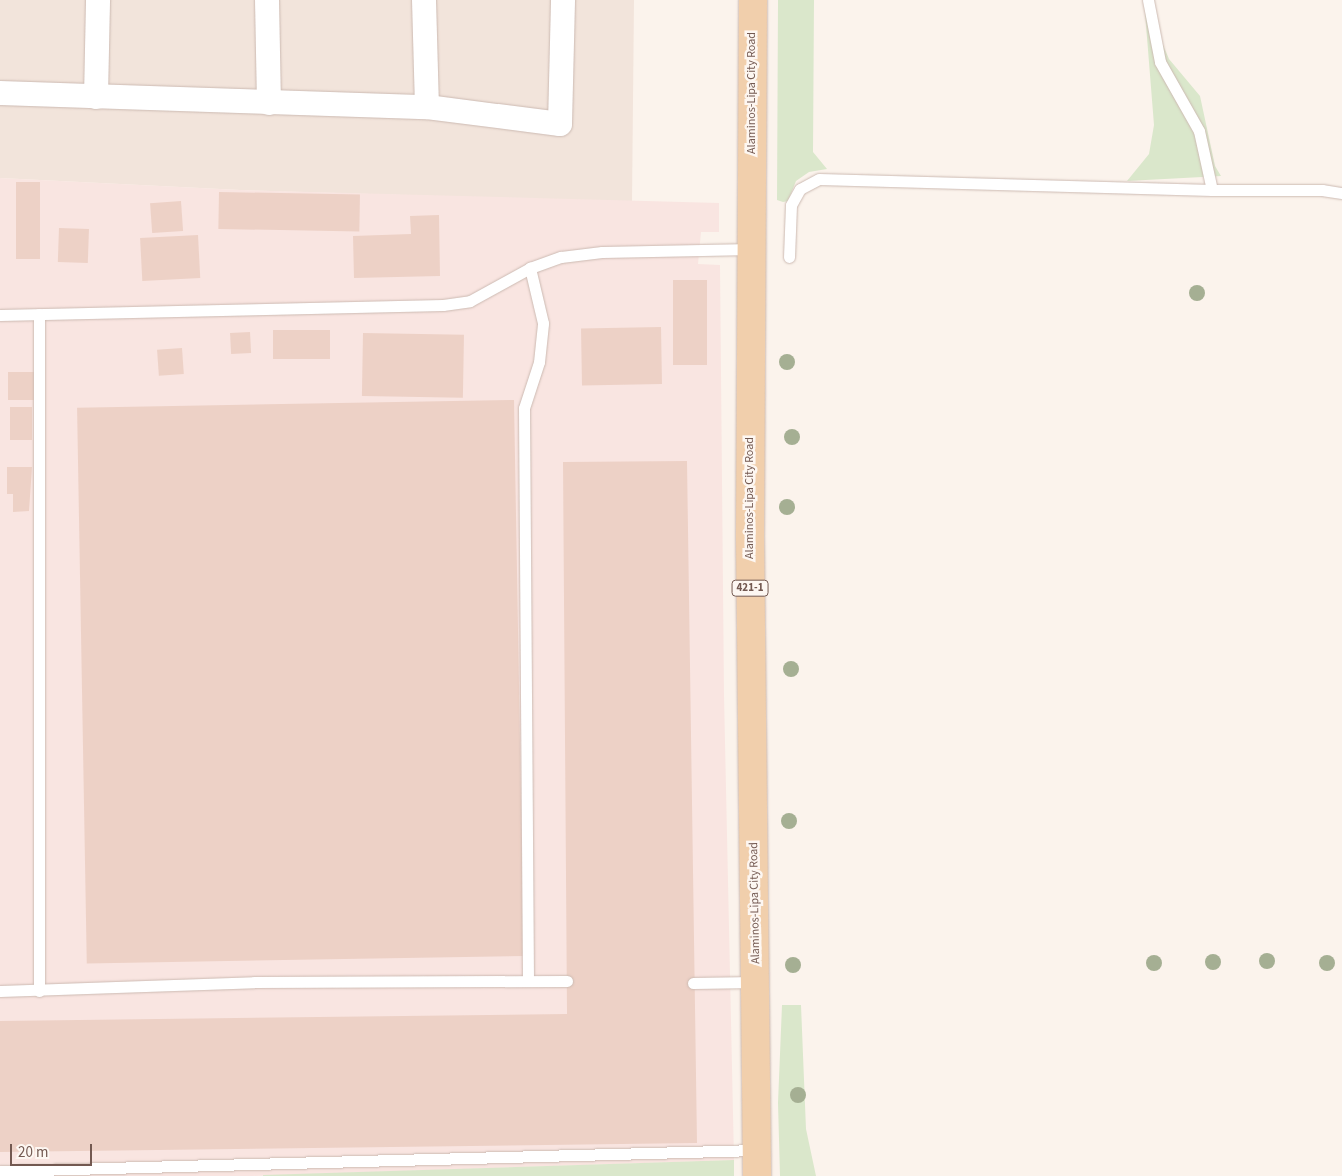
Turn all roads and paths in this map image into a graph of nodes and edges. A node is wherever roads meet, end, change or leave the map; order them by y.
1 (98, 0) edge
2 (267, 0) edge
3 (424, 0) edge
4 (563, 0) edge
5 (753, 0) edge
6 (1148, 0) edge
7 (0, 93) edge
8 (96, 97) junction
9 (269, 102) junction
10 (427, 107) junction
11 (1212, 190) junction
12 (1342, 193) edge
13 (752, 249) junction
14 (789, 257) dead end
15 (530, 268) junction
16 (39, 314) junction
17 (0, 315) edge
18 (528, 981) junction
19 (567, 981) dead end
20 (756, 982) junction
21 (693, 983) dead end
22 (0, 991) edge
23 (39, 991) junction
24 (757, 1163) edge
25 (0, 1171) edge

1 - 8 street
2 - 9 street
3 - 10 street
4 - 10 street
5 - 13 main road, Alaminos-Lipa City Road / 421-1
6 - 11 lane
7 - 8 street
8 - 9 street
9 - 10 street
11 - 12 lane
11 - 14 lane
13 - 15 lane
13 - 20 main road, Alaminos-Lipa City Road / 421-1
15 - 16 lane
15 - 18 lane
16 - 17 lane
16 - 23 lane
18 - 19 lane
18 - 23 lane
20 - 21 lane
20 - 24 main road, Alaminos-Lipa City Road / 421-1
22 - 23 lane
24 - 25 lane

